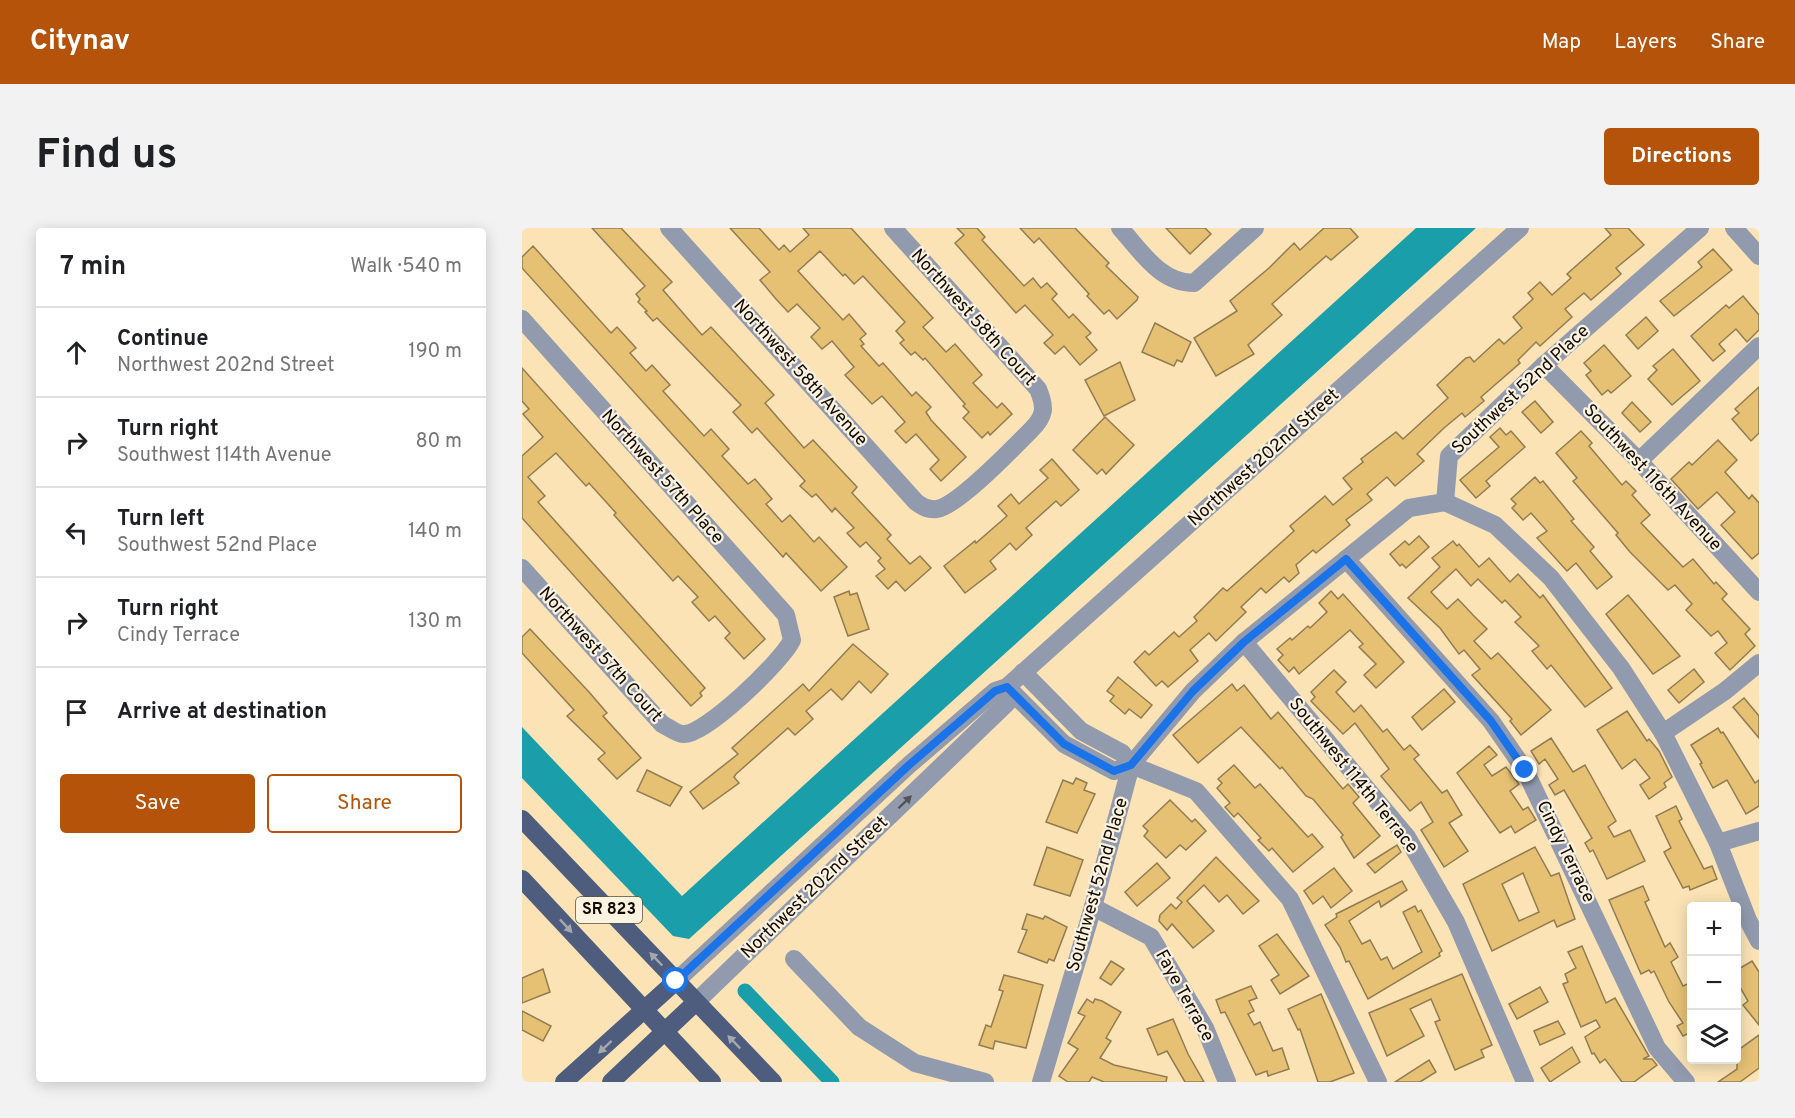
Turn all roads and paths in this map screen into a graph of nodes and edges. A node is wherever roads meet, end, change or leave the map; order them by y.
1 (669, 228) edge
2 (893, 228) edge
3 (1120, 228) edge
4 (1255, 228) edge
5 (1520, 228) edge
6 (1700, 228) edge
7 (1734, 228) edge
8 (1759, 256) edge
9 (522, 319) edge
10 (1759, 346) edge
11 (1544, 365) junction
12 (1044, 412) joint
13 (1639, 461) junction
14 (1445, 502) junction
15 (1346, 559) junction
16 (522, 568) edge
17 (1759, 592) edge
18 (1244, 642) junction
19 (1759, 663) edge
20 (1023, 672) junction
21 (1007, 687) junction
22 (1070, 720) junction
23 (1663, 733) junction
24 (683, 734) joint
25 (1055, 735) junction
26 (1097, 741) junction
27 (1088, 758) junction
28 (1131, 765) junction
29 (522, 819) edge
30 (1759, 831) edge
31 (1718, 843) junction
32 (522, 879) edge
33 (1093, 907) junction
34 (1759, 941) edge
35 (794, 959) dead end
36 (676, 981) junction
37 (696, 1002) junction
38 (644, 1011) junction
39 (664, 1032) junction
40 (564, 1082) edge
41 (611, 1082) edge
42 (712, 1082) edge
43 (772, 1082) edge
44 (985, 1082) edge
45 (1041, 1082) edge
46 (1227, 1082) edge
47 (1378, 1082) edge
48 (1525, 1082) edge
49 (1686, 1082) edge

1 - 12 street, Northwest 58th Avenue
2 - 12 street, Northwest 58th Court
3 - 4 street
5 - 20 street, Northwest 202nd Street
6 - 11 street, Southwest 52nd Place
7 - 8 street
9 - 24 street, Northwest 57th Place
10 - 13 street
11 - 13 street, Southwest 116th Avenue
11 - 14 street, Southwest 52nd Place
13 - 17 street, Southwest 116th Avenue
14 - 15 street, Southwest 52nd Place
14 - 23 street
15 - 18 street, Southwest 52nd Place
15 - 49 street, Cindy Terrace
16 - 24 street, Northwest 57th Court
18 - 28 street, Southwest 52nd Place
18 - 48 street, Southwest 114th Terrace
19 - 23 street
20 - 21 street, Northwest 202nd Street
20 - 22 street
21 - 25 street
21 - 36 street, Northwest 202nd Street
37 -> 21 street, Northwest 202nd Street
22 - 25 street
22 - 26 street
23 - 31 street
25 - 27 street
26 - 27 street
26 - 28 street
27 - 28 street
28 - 33 street, Southwest 52nd Place
28 - 47 street
36 -> 29 main road, SR 823
30 - 31 street
31 - 34 street
32 -> 38 main road, SR 823
33 - 45 street, Southwest 52nd Place
33 - 46 street, Faye Terrace
35 - 44 street
36 - 37 main road, SR 823
36 - 38 main road, Northwest 202nd Street
37 - 39 main road, Northwest 202nd Street
43 -> 37 main road, SR 823
38 - 39 main road, SR 823
38 -> 40 main road, Northwest 202nd Street
39 - 41 main road, Northwest 202nd Street
39 - 42 main road, SR 823

